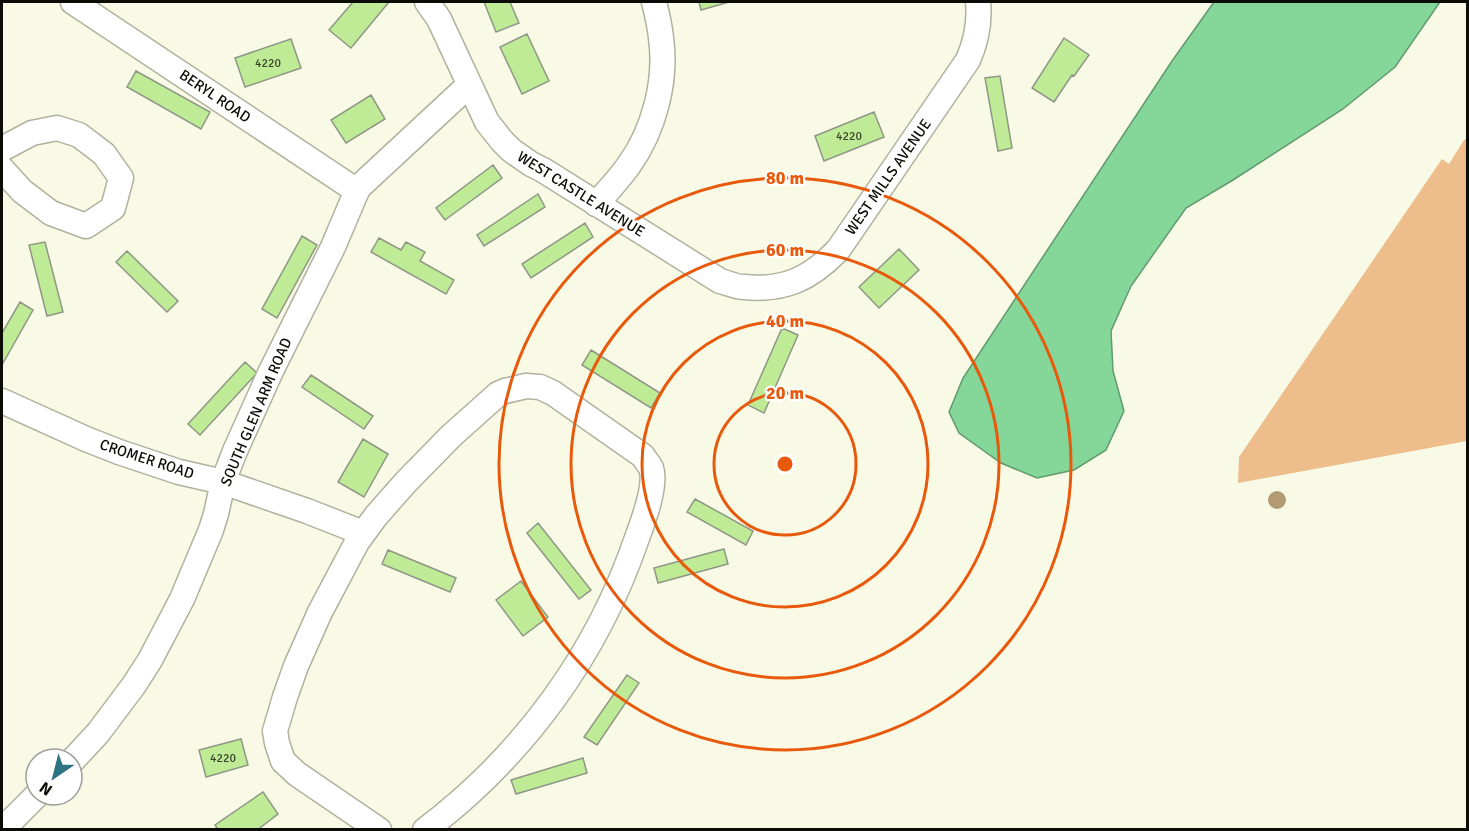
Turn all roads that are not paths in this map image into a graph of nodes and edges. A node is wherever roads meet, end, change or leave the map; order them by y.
1 (73, 2) edge
2 (427, 2) edge
3 (654, 2) edge
4 (978, 2) edge
5 (469, 84) junction
6 (2, 149) edge
7 (2, 170) edge
8 (357, 191) junction
9 (596, 204) junction
10 (737, 286) joint
11 (2, 401) edge
12 (223, 482) junction
13 (363, 533) junction
14 (84, 749) edge
15 (25, 807) edge
16 (2, 830) edge
17 (379, 830) edge
18 (424, 830) edge

1 - 8 street, BERYL ROAD
2 - 5 street, WEST CASTLE AVENUE
3 - 9 street
4 - 10 street, WEST MILLS AVENUE
5 - 8 street, SOUTH GLEN ARM ROAD
5 - 9 street, WEST CASTLE AVENUE
6 - 7 street
8 - 12 street, SOUTH GLEN ARM ROAD
9 - 10 street, WEST CASTLE AVENUE
11 - 12 street, CROMER ROAD
12 - 13 street, CROMER ROAD
12 - 14 street, SOUTH GLEN ARM ROAD
13 - 17 street
13 - 18 street
15 - 16 street

